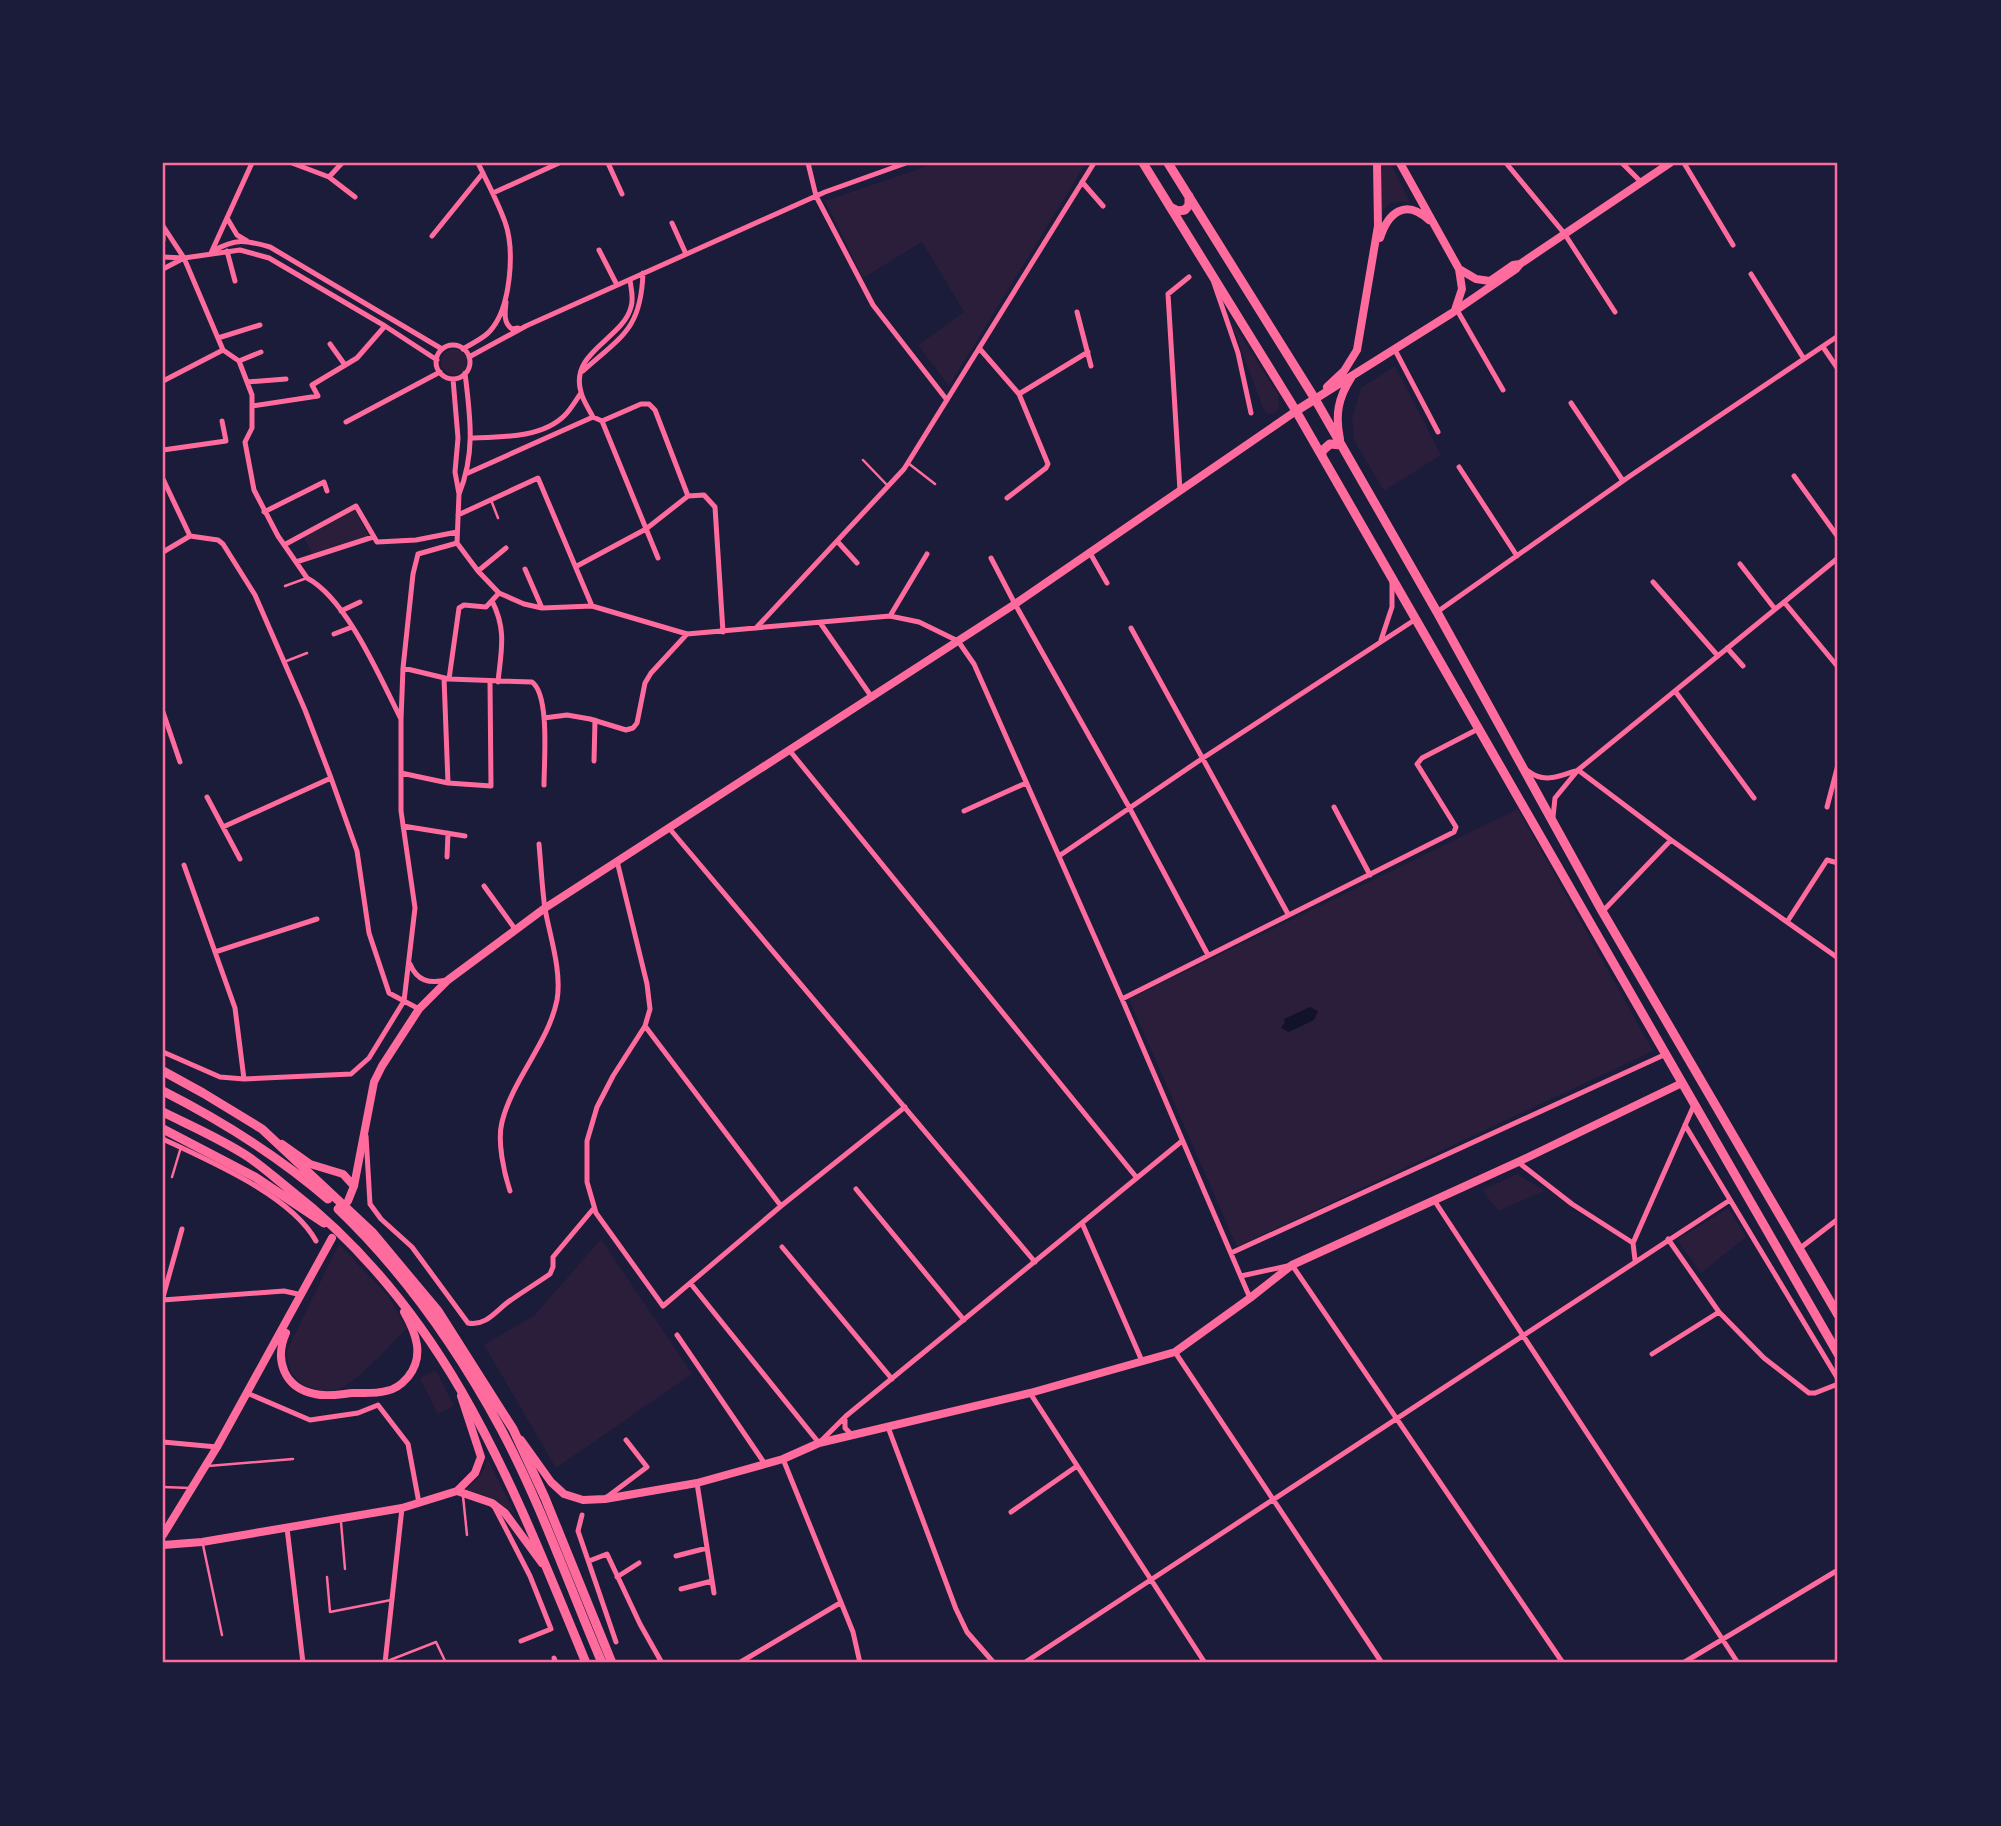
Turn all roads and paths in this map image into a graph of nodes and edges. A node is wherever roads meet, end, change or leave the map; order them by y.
1 (252, 163) edge
2 (292, 163) edge
3 (342, 163) edge
4 (478, 163) edge
5 (559, 163) edge
6 (608, 163) edge
7 (808, 163) edge
8 (906, 163) edge
9 (1094, 163) edge
10 (1143, 163) edge
11 (1168, 163) edge
12 (1377, 163) edge
13 (1400, 163) edge
14 (1506, 163) edge
15 (1622, 163) edge
16 (1670, 163) edge
17 (1684, 163) edge
18 (483, 173) junction
19 (329, 177) junction
20 (1640, 181) junction
21 (1082, 182) junction
22 (493, 193) junction
23 (622, 194) dead end
24 (816, 196) junction
25 (1189, 196) junction
26 (355, 197) dead end
27 (1103, 206) dead end
28 (1170, 207) junction
29 (227, 218) junction
30 (672, 223) dead end
31 (163, 226) edge
32 (1439, 233) junction
33 (1564, 233) junction
34 (432, 236) dead end
35 (163, 240) edge
36 (247, 241) junction
37 (1733, 245) dead end
38 (599, 250) dead end
39 (227, 251) junction
40 (211, 253) junction
41 (686, 254) junction
42 (163, 257) edge
43 (184, 258) junction
44 (1520, 264) junction
45 (163, 269) edge
46 (1459, 269) junction
47 (643, 274) junction
48 (1211, 274) junction
49 (1752, 274) dead end
50 (1189, 277) dead end
51 (630, 279) junction
52 (1369, 279) junction
53 (235, 281) dead end
54 (617, 285) junction
55 (506, 299) junction
56 (1077, 312) dead end
57 (1455, 312) junction
58 (1615, 312) dead end
59 (260, 325) dead end
60 (385, 326) junction
61 (526, 326) junction
62 (1838, 336) edge
63 (218, 338) junction
64 (330, 344) dead end
65 (1823, 346) junction
66 (979, 348) junction
67 (442, 349) junction
68 (463, 349) junction
69 (223, 350) junction
70 (1357, 350) junction
71 (1395, 350) junction
72 (261, 352) dead end
73 (1088, 352) junction
74 (469, 357) junction
75 (1804, 359) junction
76 (239, 360) junction
77 (437, 360) junction
78 (1379, 360) junction
79 (345, 365) junction
80 (1091, 366) dead end
81 (1838, 369) edge
82 (440, 372) junction
83 (465, 373) junction
84 (581, 373) junction
85 (1353, 376) junction
86 (286, 379) dead end
87 (453, 379) junction
88 (163, 381) edge
89 (247, 382) junction
90 (1503, 390) dead end
91 (581, 393) junction
92 (1019, 394) junction
93 (1315, 399) junction
94 (947, 400) junction
95 (1571, 402) dead end
96 (252, 406) junction
97 (1296, 411) junction
98 (1251, 413) dead end
99 (593, 417) junction
100 (222, 421) dead end
101 (602, 421) junction
102 (346, 422) dead end
103 (1438, 432) dead end
104 (471, 438) junction
105 (1341, 445) junction
106 (163, 450) edge
107 (1322, 456) junction
108 (863, 460) dead end
109 (908, 463) junction
110 (1459, 467) dead end
111 (468, 473) junction
112 (1794, 477) dead end
113 (163, 479) edge
114 (1623, 481) junction
115 (936, 484) dead end
116 (887, 485) junction
117 (327, 491) dead end
118 (1180, 491) junction
119 (459, 494) junction
120 (688, 496) junction
121 (1007, 498) dead end
122 (491, 500) junction
123 (264, 512) junction
124 (458, 515) junction
125 (498, 518) dead end
126 (646, 529) junction
127 (457, 532) junction
128 (190, 536) junction
129 (373, 537) junction
130 (1838, 537) edge
131 (416, 540) junction
132 (837, 541) junction
133 (457, 543) junction
134 (284, 545) junction
135 (506, 548) dead end
136 (163, 552) edge
137 (1090, 553) junction
138 (418, 554) junction
139 (927, 554) dead end
140 (1517, 555) junction
141 (658, 558) dead end
142 (991, 558) dead end
143 (1838, 558) edge
144 (296, 562) junction
145 (858, 563) dead end
146 (1740, 564) dead end
147 (577, 566) junction
148 (525, 569) dead end
149 (478, 571) junction
150 (307, 578) junction
151 (1392, 578) junction
152 (1653, 582) dead end
153 (1107, 583) dead end
154 (285, 586) dead end
155 (499, 593) junction
156 (360, 601) dead end
157 (492, 601) junction
158 (1784, 602) junction
159 (1015, 604) junction
160 (592, 606) junction
161 (542, 608) junction
162 (1775, 609) junction
163 (341, 611) junction
164 (1437, 612) junction
165 (890, 616) junction
166 (1416, 619) junction
167 (821, 624) junction
168 (352, 627) junction
169 (1131, 628) dead end
170 (755, 629) junction
171 (723, 632) junction
172 (334, 634) dead end
173 (687, 634) junction
174 (958, 641) junction
175 (1380, 642) junction
176 (1727, 648) junction
177 (307, 653) dead end
178 (1718, 656) junction
179 (284, 662) junction
180 (1743, 666) dead end
181 (1838, 667) edge
182 (403, 668) junction
183 (447, 679) junction
184 (490, 682) junction
185 (498, 682) junction
186 (1675, 691) junction
187 (871, 696) junction
188 (163, 712) edge
189 (544, 718) junction
190 (401, 720) junction
191 (595, 720) junction
192 (1480, 728) junction
193 (790, 751) junction
194 (1203, 758) junction
195 (594, 761) dead end
196 (180, 762) dead end
197 (1520, 765) junction
198 (1838, 765) edge
199 (1577, 769) junction
200 (401, 773) junction
201 (331, 778) junction
202 (448, 783) junction
203 (1026, 783) junction
204 (544, 785) dead end
205 (208, 797) dead end
206 (1754, 798) dead end
207 (1129, 807) junction
208 (1334, 807) dead end
209 (1827, 807) dead end
210 (964, 811) dead end
211 (1553, 824) junction
212 (403, 826) junction
213 (223, 827) junction
214 (669, 828) junction
215 (449, 833) junction
216 (466, 836) dead end
217 (1671, 840) junction
218 (539, 844) dead end
219 (1059, 856) junction
220 (447, 857) dead end
221 (240, 859) dead end
222 (618, 861) junction
223 (1838, 863) edge
224 (184, 865) dead end
225 (1370, 875) junction
226 (484, 886) dead end
227 (545, 908) junction
228 (1602, 911) junction
229 (1288, 914) junction
230 (317, 919) dead end
231 (1787, 922) junction
232 (514, 929) junction
233 (215, 952) junction
234 (1208, 955) junction
235 (1838, 958) edge
236 (409, 961) junction
237 (448, 980) junction
238 (1122, 999) junction
239 (404, 1001) junction
240 (419, 1009) junction
241 (645, 1026) junction
242 (163, 1052) edge
243 (1666, 1054) junction
244 (163, 1071) edge
245 (244, 1079) junction
246 (1682, 1083) junction
247 (163, 1091) edge
248 (1695, 1105) junction
249 (905, 1107) junction
250 (163, 1113) edge
251 (1685, 1125) junction
252 (163, 1129) edge
253 (262, 1129) junction
254 (365, 1129) junction
255 (163, 1139) edge
256 (1182, 1141) junction
257 (181, 1147) junction
258 (1518, 1162) junction
259 (172, 1177) dead end
260 (1136, 1178) junction
261 (354, 1186) junction
262 (856, 1189) dead end
263 (510, 1191) dead end
264 (1434, 1200) junction
265 (1730, 1200) junction
266 (348, 1201) dead end
267 (781, 1206) junction
268 (594, 1208) junction
269 (1838, 1219) edge
270 (324, 1223) junction
271 (1083, 1223) junction
272 (182, 1229) dead end
273 (337, 1238) junction
274 (1668, 1240) junction
275 (316, 1241) dead end
276 (1633, 1243) junction
277 (782, 1247) dead end
278 (1799, 1248) junction
279 (1231, 1253) junction
280 (1635, 1260) junction
281 (1035, 1262) junction
282 (1292, 1265) junction
283 (1241, 1276) junction
284 (691, 1284) junction
285 (302, 1295) junction
286 (396, 1297) junction
287 (163, 1298) edge
288 (1251, 1298) junction
289 (1719, 1312) junction
290 (1838, 1315) edge
291 (964, 1320) junction
292 (677, 1335) dead end
293 (1523, 1335) junction
294 (1175, 1352) junction
295 (1652, 1354) dead end
296 (1838, 1354) edge
297 (1142, 1361) junction
298 (892, 1379) junction
299 (1838, 1382) edge
300 (459, 1390) junction
301 (247, 1393) junction
302 (1030, 1393) junction
303 (846, 1416) junction
304 (1396, 1418) junction
305 (888, 1427) junction
306 (513, 1429) junction
307 (853, 1436) junction
308 (626, 1440) dead end
309 (163, 1442) edge
310 (819, 1443) junction
311 (217, 1447) junction
312 (293, 1459) dead end
313 (783, 1459) junction
314 (765, 1465) junction
315 (205, 1466) junction
316 (1077, 1466) junction
317 (697, 1483) junction
318 (163, 1487) edge
319 (190, 1488) junction
320 (460, 1492) junction
321 (604, 1499) junction
322 (1273, 1499) junction
323 (419, 1503) junction
324 (492, 1503) junction
325 (402, 1508) junction
326 (1010, 1512) dead end
327 (582, 1515) dead end
328 (341, 1518) junction
329 (287, 1528) junction
330 (163, 1535) edge
331 (467, 1535) dead end
332 (202, 1542) junction
333 (163, 1545) edge
334 (707, 1548) junction
335 (676, 1556) dead end
336 (589, 1561) junction
337 (639, 1563) dead end
338 (543, 1564) junction
339 (345, 1569) dead end
340 (1838, 1570) edge
341 (327, 1577) dead end
342 (617, 1577) junction
343 (1151, 1580) junction
344 (712, 1581) junction
345 (681, 1588) dead end
346 (714, 1592) dead end
347 (391, 1600) junction
348 (840, 1603) junction
349 (222, 1635) dead end
350 (1724, 1639) junction
351 (522, 1642) dead end
352 (616, 1642) dead end
353 (303, 1663) edge
354 (385, 1663) edge
355 (446, 1663) edge
356 (585, 1663) edge
357 (601, 1663) edge
358 (612, 1663) edge
359 (662, 1663) edge
360 (738, 1663) edge
361 (860, 1663) edge
362 (994, 1663) edge
363 (1024, 1663) edge
364 (1205, 1663) edge
365 (1382, 1663) edge
366 (1563, 1663) edge
367 (1683, 1663) edge
368 (1738, 1663) edge

1 - 29 street
2 - 19 street
3 - 19 street
4 - 18 street
5 - 22 street
6 - 23 street
7 - 24 street
8 - 24 street
9 - 21 street
10 - 28 main road
11 - 25 main road
12 - 52 main road
13 - 32 main road
14 - 33 street
15 - 20 street
16 - 20 main road
17 - 37 street
18 - 22 street
18 - 34 street
19 - 26 street
20 - 33 main road
21 - 27 street
21 - 66 street
22 - 55 street
24 - 41 street
24 - 94 street
25 - 28 main road
25 - 93 main road
28 - 48 main road
29 - 36 street
29 - 40 street
30 - 41 street
31 - 35 street
31 - 43 street
32 - 46 main road
32 - 52 main road
33 - 44 main road
33 - 58 street
36 - 40 street
36 - 67 street
38 - 54 street
39 - 40 street
39 - 53 street
39 - 60 street
40 - 43 street
41 - 47 street
42 - 43 street
43 - 45 street
43 - 63 street
44 - 46 main road
44 - 57 main road
46 - 57 main road
47 - 51 street
47 - 84 street
48 - 97 main road
48 - 98 street
49 - 75 street
50 - 118 street
51 - 54 street
51 - 84 street
52 - 70 main road
54 - 61 street
55 - 61 street
55 - 68 street
56 - 73 street
57 - 71 main road
57 - 90 street
59 - 63 street
60 - 77 street
60 - 79 street
61 - 74 street
62 - 65 street
63 - 69 street
64 - 79 street
65 - 75 street
65 - 81 street
66 - 92 street
66 - 94 street
67 - 68 street
67 - 77 street
68 - 74 street
69 - 76 street
69 - 88 street
70 - 78 main road
70 - 93 main road
71 - 78 main road
71 - 103 street
72 - 76 street
73 - 80 street
73 - 92 street
74 - 83 street
75 - 114 street
76 - 89 street
77 - 82 street
78 - 85 main road
79 - 96 street
82 - 87 street
82 - 102 street
83 - 87 street
83 - 104 street
84 - 91 street
85 - 93 main road
85 - 105 main road
86 - 89 street
87 - 119 street
89 - 96 street
91 - 99 street
91 - 104 street
92 - 121 street
93 - 97 main road
93 - 105 main road
94 - 109 street
95 - 114 street
96 - 123 street
97 - 107 main road
97 - 118 main road
99 - 101 street
99 - 111 street
100 - 106 street
101 - 120 street
101 - 126 street
104 - 111 street
105 - 107 main road
105 - 164 main road
107 - 151 main road
108 - 116 lane
109 - 115 lane
109 - 116 street
110 - 140 street
111 - 119 street
112 - 130 street
113 - 128 street
114 - 140 street
116 - 132 street
117 - 123 street
118 - 137 main road
119 - 124 street
120 - 126 street
120 - 171 street
122 - 124 street
122 - 125 lane
122 - 147 street
123 - 134 street
124 - 127 street
126 - 141 street
126 - 147 street
127 - 131 street
127 - 133 street
128 - 136 street
128 - 179 street
129 - 131 street
129 - 134 street
129 - 144 street
131 - 138 street
132 - 145 street
132 - 170 street
133 - 138 street
133 - 149 street
134 - 144 street
135 - 149 street
137 - 153 street
137 - 159 main road
138 - 182 street
139 - 165 street
140 - 164 street
142 - 159 street
143 - 158 street
144 - 150 street
146 - 162 street
147 - 160 street
148 - 161 street
149 - 155 street
150 - 154 lane
150 - 163 street
151 - 166 main road
151 - 175 street
152 - 178 street
155 - 157 street
155 - 161 street
156 - 163 street
157 - 183 street
157 - 185 street
158 - 162 street
158 - 181 street
159 - 174 main road
159 - 207 street
160 - 161 street
160 - 173 street
162 - 176 street
163 - 168 street
164 - 197 main road
165 - 167 street
165 - 174 street
166 - 175 street
166 - 192 main road
167 - 170 street
167 - 187 street
168 - 172 street
168 - 190 street
169 - 194 street
170 - 171 street
171 - 173 street
173 - 191 street
174 - 187 main road
174 - 203 street
175 - 194 street
176 - 178 street
176 - 180 street
177 - 179 lane
178 - 186 street
179 - 201 street
182 - 183 street
182 - 190 street
183 - 184 street
183 - 202 street
184 - 185 street
184 - 202 street
185 - 189 street
186 - 199 street
186 - 206 street
187 - 193 main road
188 - 196 street
189 - 191 street
189 - 204 street
190 - 200 street
191 - 195 street
192 - 225 street
192 - 243 main road
193 - 214 main road
193 - 260 street
194 - 207 street
194 - 229 street
197 - 199 street
197 - 211 main road
198 - 209 street
199 - 211 street
199 - 217 street
200 - 202 street
200 - 212 street
201 - 213 street
201 - 239 street
203 - 210 street
203 - 219 street
205 - 213 street
207 - 219 street
207 - 234 street
208 - 225 street
211 - 228 main road
212 - 215 street
212 - 236 street
213 - 221 street
214 - 222 main road
214 - 249 street
215 - 216 street
215 - 220 street
217 - 228 street
217 - 231 street
218 - 227 street
219 - 238 street
222 - 227 main road
222 - 241 street
223 - 231 street
224 - 233 street
225 - 229 street
226 - 232 street
227 - 232 main road
227 - 263 street
228 - 278 main road
229 - 234 street
230 - 233 street
231 - 235 street
232 - 237 main road
233 - 245 street
234 - 238 street
236 - 237 street
236 - 239 street
237 - 240 main road
238 - 256 street
239 - 240 street
239 - 245 street
240 - 254 main road
241 - 267 street
241 - 268 street
242 - 245 street
243 - 246 main road
243 - 279 street
244 - 253 main road
246 - 248 main road
246 - 258 main road
247 - 357 main road
248 - 251 street
248 - 296 main road
249 - 267 street
249 - 281 street
250 - 270 main road
250 - 356 main road
251 - 265 street
251 - 276 street
252 - 270 main road
253 - 261 main road
253 - 306 main road
254 - 261 main road
254 - 268 street
255 - 257 street
256 - 260 street
256 - 279 street
257 - 259 lane
257 - 275 street
258 - 264 main road
258 - 276 street
260 - 271 street
261 - 266 main road
262 - 291 street
264 - 282 main road
264 - 293 street
265 - 274 street
265 - 299 street
267 - 284 street
268 - 284 street
269 - 278 street
270 - 273 main road
271 - 281 street
271 - 297 street
272 - 287 street
273 - 285 main road
273 - 286 main road
274 - 280 street
274 - 289 street
276 - 280 street
277 - 298 street
278 - 290 main road
279 - 283 street
280 - 293 street
281 - 291 street
282 - 283 street
282 - 288 main road
282 - 304 street
283 - 288 street
284 - 310 street
285 - 286 main road
285 - 287 street
285 - 301 main road
286 - 300 main road
288 - 294 main road
289 - 295 street
289 - 299 street
291 - 298 street
292 - 314 street
293 - 304 street
293 - 350 street
294 - 297 main road
294 - 322 street
297 - 302 main road
298 - 303 street
300 - 320 main road
300 - 338 main road
301 - 311 main road
301 - 323 street
302 - 305 main road
302 - 316 street
303 - 307 street
303 - 310 street
304 - 322 street
304 - 366 street
305 - 307 main road
305 - 362 street
306 - 321 main road
306 - 358 main road
307 - 310 main road
308 - 321 street
309 - 311 street
310 - 313 main road
311 - 315 main road
312 - 315 lane
313 - 314 main road
313 - 348 street
314 - 317 main road
315 - 319 main road
316 - 326 street
316 - 343 street
317 - 321 main road
317 - 334 street
318 - 319 lane
319 - 330 main road
320 - 323 main road
320 - 324 main road
320 - 331 lane
322 - 343 street
322 - 365 street
323 - 325 main road
324 - 338 main road
324 - 351 street
325 - 328 main road
325 - 347 street
327 - 336 street
328 - 329 main road
328 - 339 lane
329 - 332 main road
329 - 353 street
332 - 333 main road
332 - 349 lane
334 - 335 street
334 - 344 street
336 - 342 street
336 - 352 street
337 - 342 street
338 - 356 main road
340 - 350 street
341 - 347 lane
342 - 359 street
343 - 363 street
343 - 364 street
344 - 345 street
344 - 346 street
347 - 354 street
348 - 360 street
348 - 361 street
350 - 367 street
350 - 368 street
354 - 355 lane

